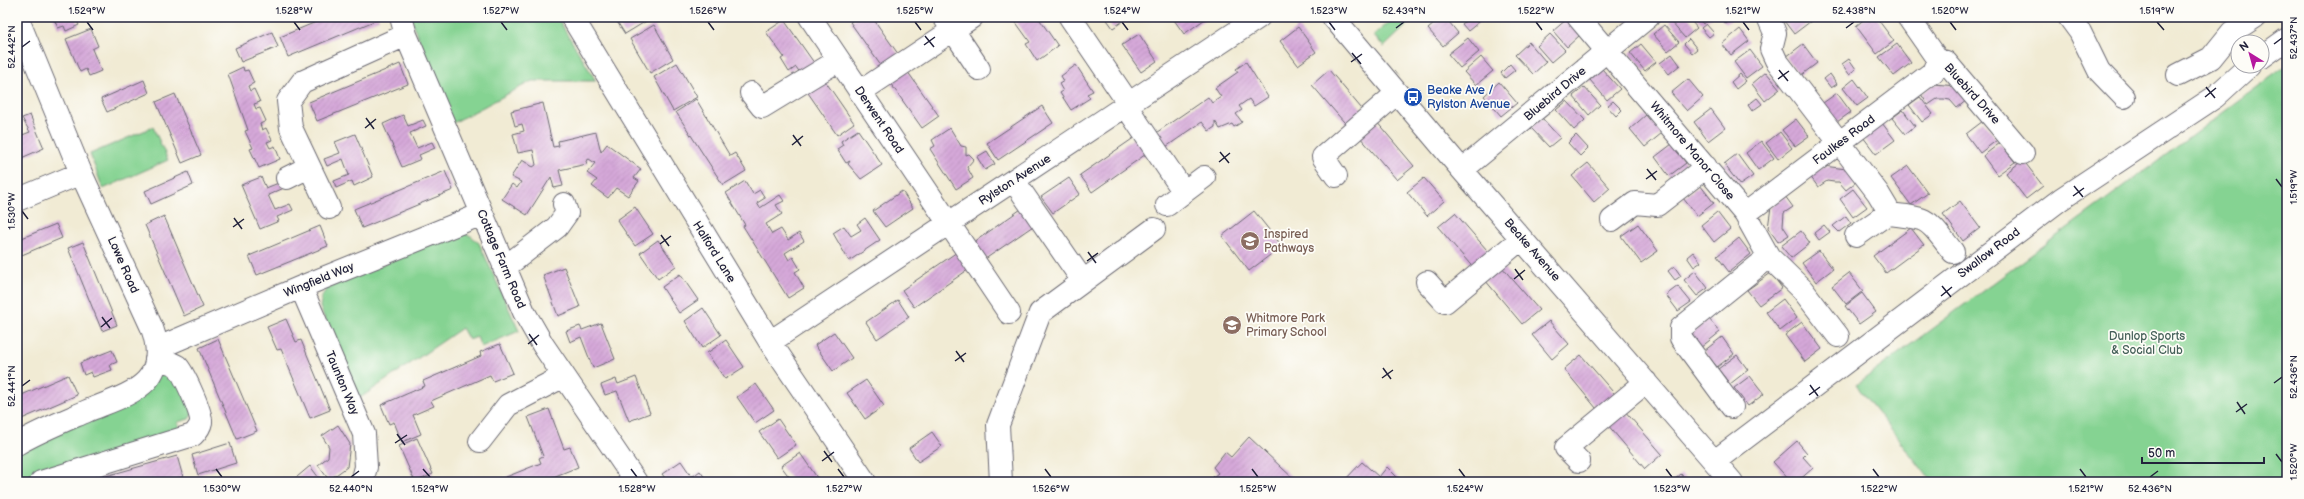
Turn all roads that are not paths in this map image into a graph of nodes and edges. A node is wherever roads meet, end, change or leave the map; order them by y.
1 (17, 17) edge
2 (572, 17) edge
3 (810, 17) edge
4 (972, 17) edge
5 (1070, 17) edge
6 (1259, 17) edge
7 (1333, 17) edge
8 (1578, 17) edge
9 (1648, 17) edge
10 (1768, 17) edge
11 (1908, 17) edge
12 (2069, 17) edge
13 (2255, 17) edge
14 (948, 23) edge
15 (403, 26) edge
16 (2287, 39) edge
17 (1606, 51) junction
18 (2270, 51) edge
19 (839, 60) junction
20 (1938, 60) junction
21 (979, 69) dead end
22 (2240, 74) edge
23 (2178, 75) dead end
24 (860, 92) junction
25 (1397, 93) junction
26 (2124, 96) dead end
27 (1128, 105) junction
28 (761, 107) dead end
29 (1840, 143) junction
30 (2023, 152) dead end
31 (309, 167) junction
32 (1706, 167) junction
33 (1462, 170) junction
34 (81, 173) junction
35 (1336, 176) dead end
36 (1204, 177) dead end
37 (287, 178) dead end
38 (1014, 180) junction
39 (1184, 192) junction
40 (17, 200) edge
41 (564, 204) dead end
42 (1167, 204) dead end
43 (329, 208) dead end
44 (482, 214) junction
45 (1745, 214) junction
46 (1887, 214) junction
47 (1612, 220) dead end
48 (949, 223) junction
49 (1154, 229) dead end
50 (1856, 236) dead end
51 (1521, 238) junction
52 (1953, 252) dead end
53 (1769, 257) junction
54 (504, 268) junction
55 (1083, 281) junction
56 (1427, 282) dead end
57 (301, 287) junction
58 (1008, 313) dead end
59 (1838, 336) dead end
60 (770, 342) junction
61 (157, 354) junction
62 (564, 376) junction
63 (1646, 382) junction
64 (1732, 407) dead end
65 (480, 441) dead end
66 (17, 444) edge
67 (1567, 449) dead end
68 (1715, 461) junction
69 (41, 482) edge
70 (362, 482) edge
71 (636, 482) edge
72 (865, 482) edge
73 (1001, 482) edge
74 (1732, 482) edge

1 - 34 street, Lowe Road
2 - 60 street, Halford Lane
3 - 19 street, Derwent Road
4 - 14 street
5 - 27 street
6 - 27 street, Rylston Avenue
7 - 25 street, Beake Avenue
8 - 17 street, Whitmore Manor Close
9 - 17 street, Bluebird Drive
10 - 29 street
11 - 20 street, Bluebird Drive
12 - 26 street
13 - 23 street
14 - 21 street
14 - 24 street
15 - 31 street
15 - 44 street, Cottage Farm Road
16 - 18 street
17 - 32 street, Whitmore Manor Close
17 - 33 street, Bluebird Drive
19 - 24 street, Derwent Road
19 - 28 street
20 - 29 street, Faulkes Road
20 - 30 street, Bluebird Drive
22 - 68 street, Swallow Road
24 - 48 street, Derwent Road
25 - 33 street, Beake Avenue
25 - 35 street
27 - 38 street, Rylston Avenue
27 - 39 street
29 - 45 street, Faulkes Road
29 - 46 street
31 - 37 street
31 - 43 street
32 - 45 street, Whitmore Manor Close
32 - 47 street
33 - 51 street, Beake Avenue
34 - 40 street
34 - 61 street, Lowe Road
36 - 39 street
38 - 48 street, Rylston Avenue
38 - 55 street
39 - 42 street
41 - 54 street
44 - 54 street, Cottage Farm Road
44 - 57 street, Wingfield Way
45 - 53 street, Whitmore Manor Close
46 - 50 street
46 - 52 street
48 - 58 street, Derwent Road
48 - 60 street, Rylston Avenue
49 - 55 street
51 - 56 street
51 - 63 street, Beake Avenue
53 - 59 street, Whitmore Manor Close
53 - 64 street
54 - 62 street, Cottage Farm Road
55 - 73 street
57 - 61 street, Wingfield Way
57 - 70 street, Taunton Way
60 - 72 street, Halford Lane
61 - 66 street
61 - 69 street
62 - 65 street
62 - 71 street, Cottage Farm Road
63 - 67 street
63 - 68 street, Beake Avenue
68 - 74 street, Beake Avenue

